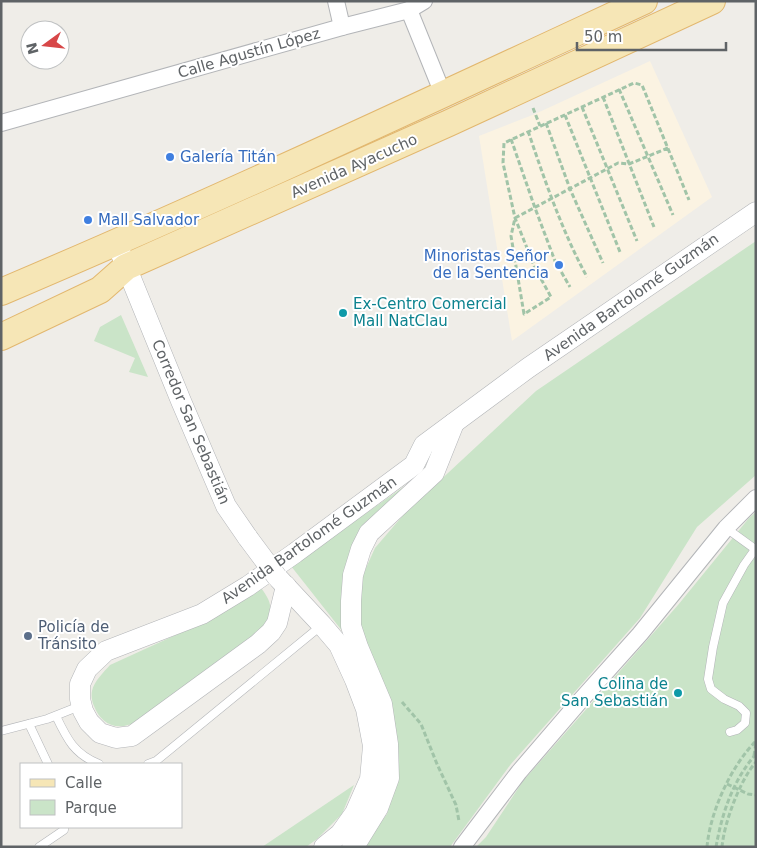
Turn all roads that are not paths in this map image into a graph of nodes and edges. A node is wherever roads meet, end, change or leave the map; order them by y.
1 (336, 1) edge
2 (424, 1) edge
3 (644, 1) edge
4 (712, 1) edge
5 (409, 10) junction
6 (342, 27) junction
7 (443, 94) junction
8 (1, 122) edge
9 (756, 212) edge
10 (116, 243) junction
11 (126, 267) junction
12 (1, 292) edge
13 (1, 337) edge
14 (454, 423) junction
15 (756, 498) edge
16 (726, 528) junction
17 (755, 549) edge
18 (281, 582) junction
19 (322, 625) junction
20 (82, 706) junction
21 (56, 716) junction
22 (29, 724) junction
23 (1, 731) edge
24 (730, 732) dead end
25 (48, 763) edge
26 (96, 763) edge
27 (151, 763) edge
28 (64, 828) edge
29 (464, 844) edge
30 (39, 847) edge
31 (324, 847) edge
32 (352, 847) edge

1 - 6 street
2 - 5 street, Calle Agustín López
3 - 7 main road, Avenida Ayacucho
4 - 11 main road, Avenida Ayacucho
5 - 6 street, Calle Agustín López
5 - 7 street
6 - 8 street, Calle Agustín López
7 - 10 main road, Avenida Ayacucho
9 - 14 street, Avenida Bartolomé Guzmán
10 - 11 street, Corredor San Sebastián
10 - 12 main road, Avenida Ayacucho
11 - 13 main road, Avenida Ayacucho
11 - 18 street, Corredor San Sebastián, bridge
14 - 20 street, Avenida Bartolomé Guzmán
14 - 32 street
15 - 16 street
16 - 17 lane
16 - 29 street
17 - 24 lane
18 - 19 street, Corredor San Sebastián
18 - 20 street, Avenida Bartolomé Guzmán
19 - 27 lane
19 - 31 street, Corredor San Sebastián
20 - 21 lane
21 - 22 lane
21 - 26 lane
22 - 23 lane
22 - 25 lane
28 - 30 lane

